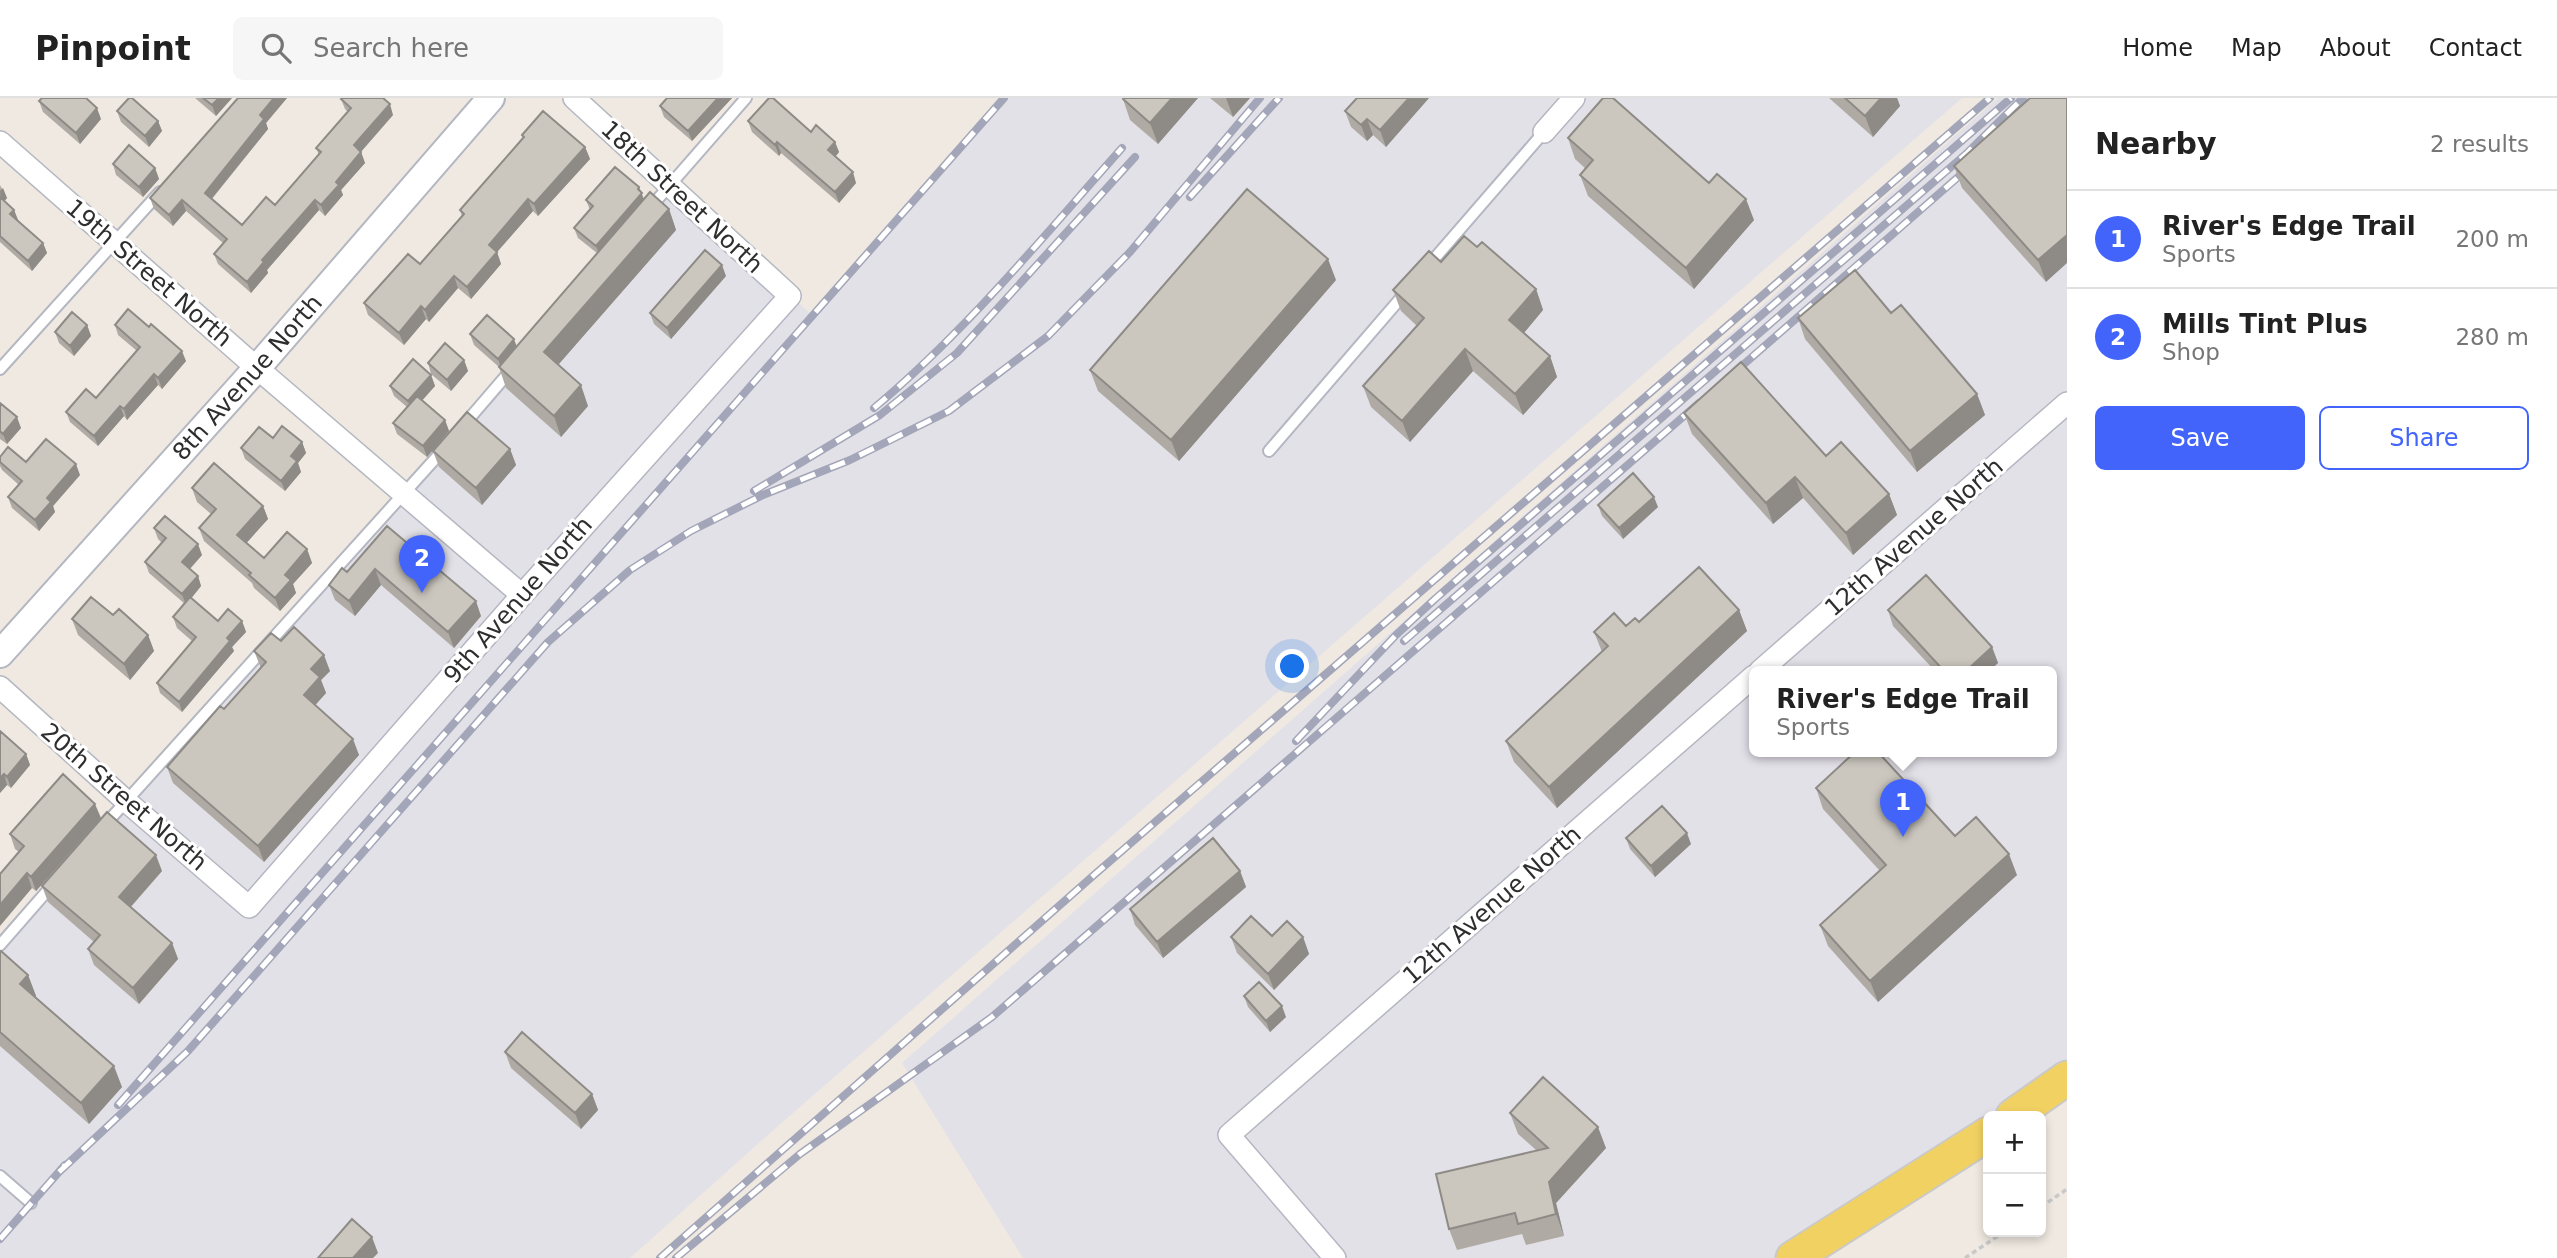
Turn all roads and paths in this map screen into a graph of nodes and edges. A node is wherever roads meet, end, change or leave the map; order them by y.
1 (491, 98) edge
2 (574, 98) edge
3 (747, 98) edge
4 (1574, 98) edge
5 (1544, 132) joint
6 (0, 142) edge
7 (169, 181) edge
8 (670, 185) junction
9 (643, 216) edge
10 (115, 243) junction
11 (1422, 273) edge
12 (1413, 284) edge
13 (790, 296) joint
14 (520, 360) edge
15 (0, 369) edge
16 (257, 369) junction
17 (2067, 402) edge
18 (458, 432) edge
19 (449, 442) edge
20 (1269, 452) dead end
21 (405, 494) junction
22 (522, 595) junction
23 (0, 654) edge
24 (1766, 666) edge
25 (1749, 680) edge
26 (0, 687) edge
27 (126, 801) junction
28 (90, 842) edge
29 (63, 873) edge
30 (249, 907) joint
31 (0, 945) edge
32 (2067, 1078) edge
33 (2020, 1111) edge
34 (1983, 1137) edge
35 (0, 1176) edge
36 (2067, 1189) edge
37 (31, 1203) dead end
38 (2046, 1204) edge
39 (1996, 1237) edge
40 (1335, 1258) edge
41 (1793, 1258) edge
42 (1965, 1258) edge

1 - 16 street, 8th Avenue North
2 - 8 street, 18th Street North
3 - 8 lane
4 - 5 street
5 - 11 lane
6 - 10 street, 19th Street North
7 - 10 lane
8 - 9 lane
8 - 13 street, 18th Street North
10 - 15 lane
10 - 16 street, 19th Street North
12 - 20 lane
13 - 22 street, 9th Avenue North
14 - 18 lane
16 - 21 street, 19th Street North
16 - 23 street, 8th Avenue North
17 - 24 street, 12th Avenue North
19 - 21 lane
21 - 22 street, 19th Street North
21 - 27 lane
22 - 30 street, 9th Avenue North
25 - 40 street, 12th Avenue North
26 - 27 street, 20th Street North
27 - 28 lane
27 - 30 street, 20th Street North
29 - 31 lane
32 - 33 main road
34 - 41 main road
35 - 37 lane
36 - 38 path
39 - 42 path

